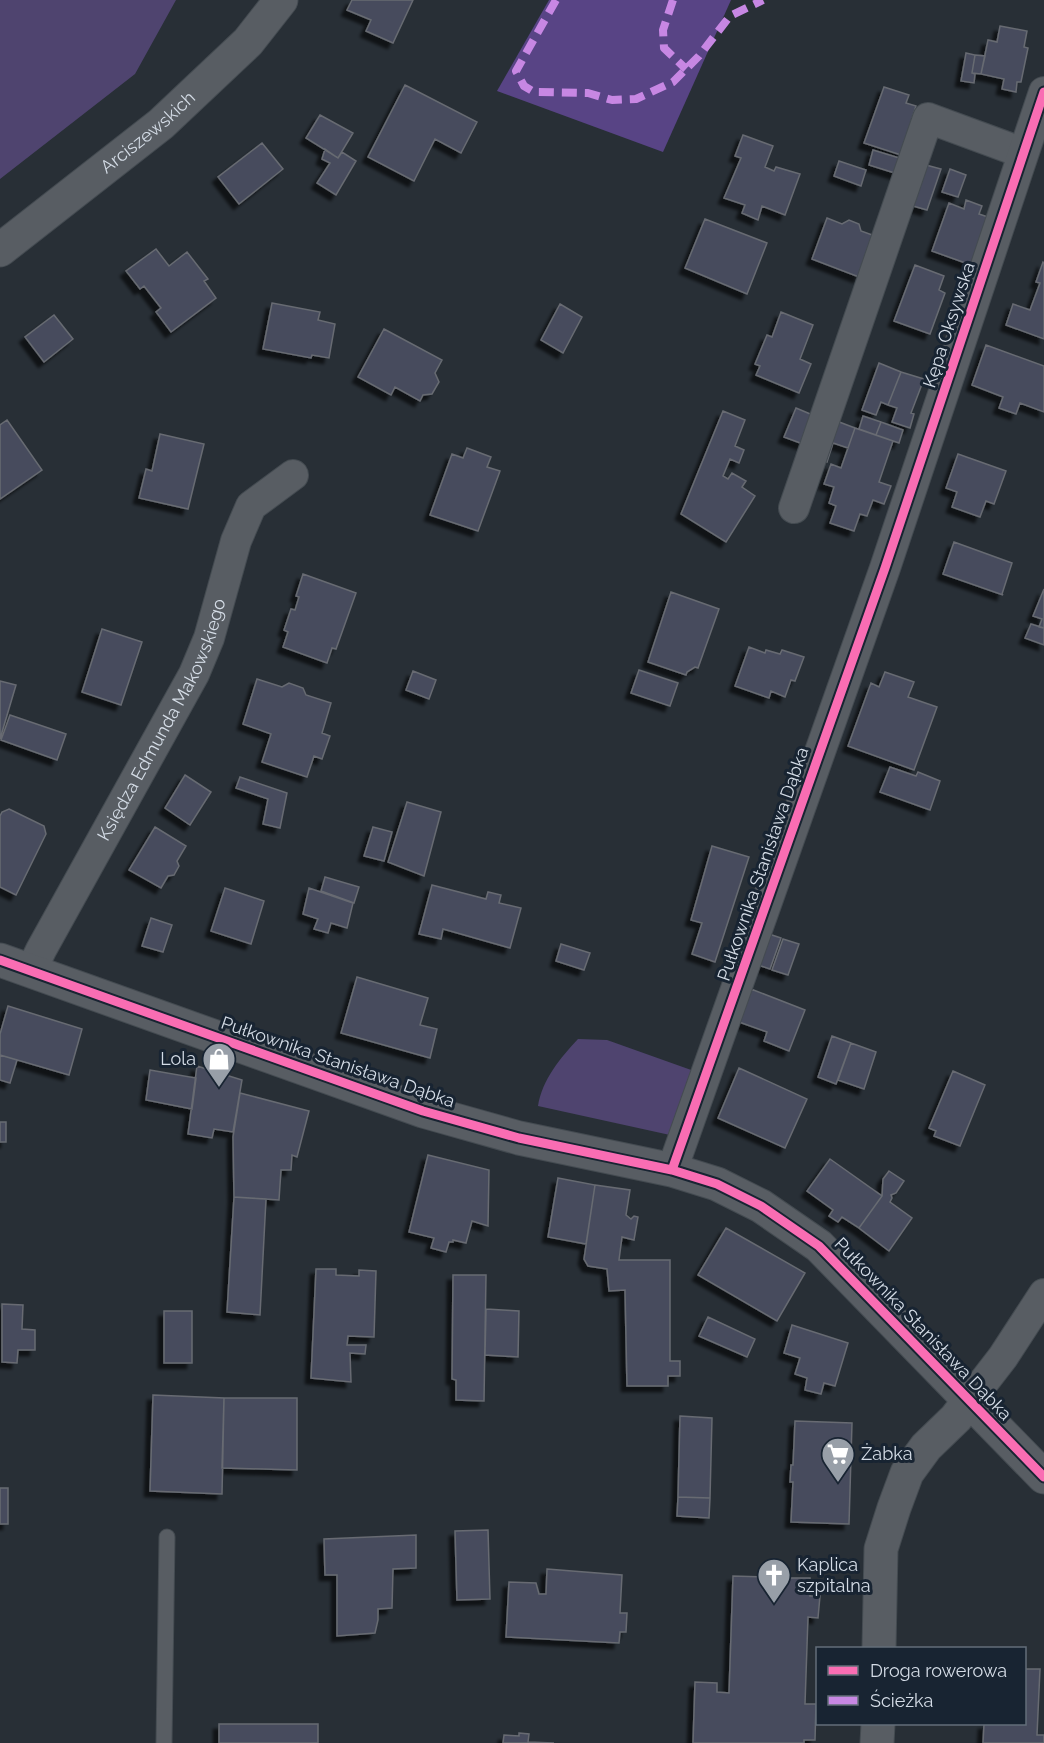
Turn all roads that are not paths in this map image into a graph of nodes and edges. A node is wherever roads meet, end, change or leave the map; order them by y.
1 (281, 0) edge
2 (1044, 92) edge
3 (1023, 153) junction
4 (0, 250) edge
5 (293, 476) dead end
6 (794, 508) dead end
7 (885, 568) joint
8 (0, 960) edge
9 (31, 971) junction
10 (672, 1170) junction
11 (1044, 1294) edge
12 (969, 1401) junction
13 (1044, 1477) edge
14 (167, 1537) dead end
15 (879, 1647) edge
16 (878, 1725) edge
17 (164, 1743) edge
18 (877, 1743) edge

1 - 4 street, Arciszewskich
2 - 3 street, Kępa Oksywska
3 - 6 street
3 - 7 street, Kępa Oksywska
5 - 9 street, Księdza Edmunda Makowskiego
7 - 10 street, Pułkownika Stanisława Dąbka
8 - 9 street, Pułkownika Stanisława Dąbka
9 - 10 street, Pułkownika Stanisława Dąbka
10 - 12 street, Pułkownika Stanisława Dąbka
11 - 12 street
12 - 13 street, Pułkownika Stanisława Dąbka
12 - 15 street
14 - 17 lane
16 - 18 street

